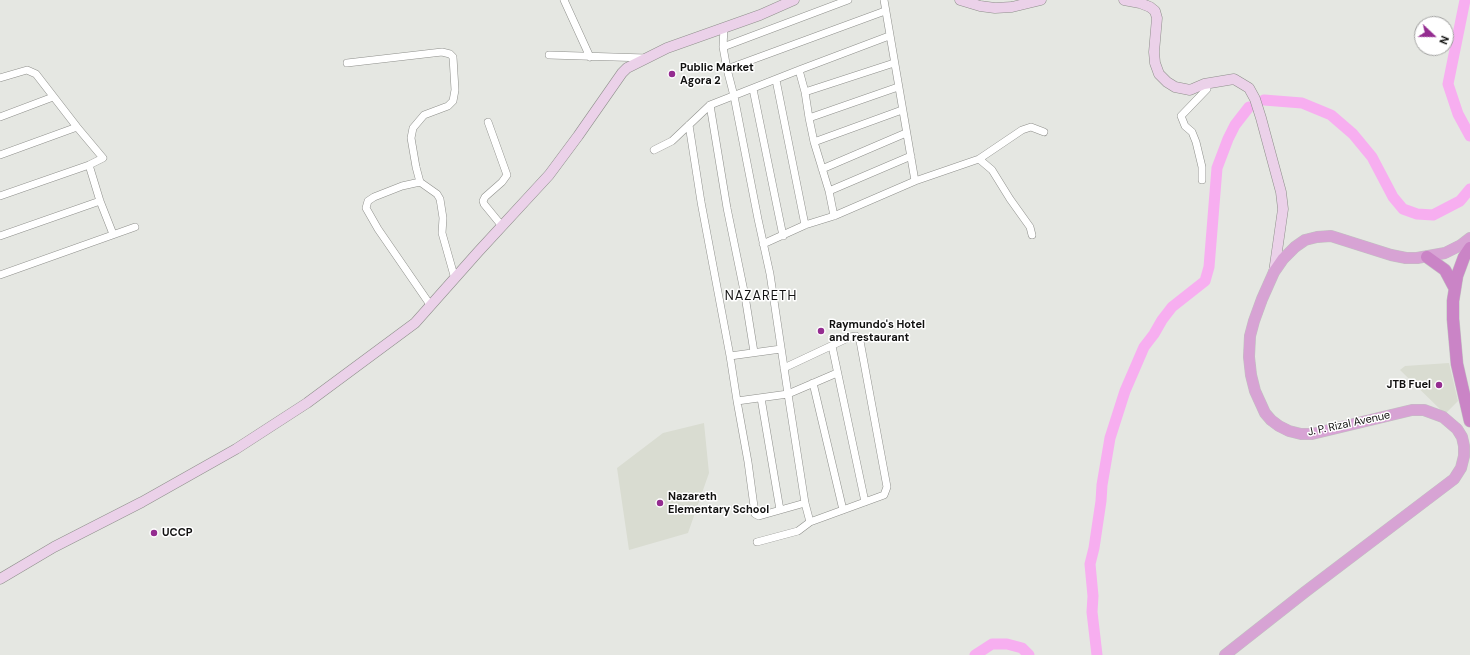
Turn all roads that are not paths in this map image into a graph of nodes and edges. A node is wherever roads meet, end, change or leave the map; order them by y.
1 (564, 0) edge
2 (794, 0) edge
3 (848, 0) edge
4 (884, 0) edge
5 (960, 0) edge
6 (1041, 0) edge
7 (1124, 0) edge
8 (885, 11) junction
9 (724, 27) junction
10 (889, 36) junction
11 (722, 47) junction
12 (549, 55) dead end
13 (590, 56) junction
14 (647, 58) junction
15 (347, 63) dead end
16 (894, 63) junction
17 (727, 69) junction
18 (799, 70) junction
19 (0, 78) edge
20 (776, 80) junction
21 (1204, 84) junction
22 (898, 87) junction
23 (753, 89) junction
24 (805, 92) junction
25 (734, 96) junction
26 (53, 97) junction
27 (710, 105) junction
28 (902, 110) junction
29 (0, 117) edge
30 (809, 118) junction
31 (488, 122) dead end
32 (689, 125) junction
33 (77, 127) junction
34 (1044, 132) dead end
35 (906, 133) junction
36 (814, 142) junction
37 (654, 150) dead end
38 (0, 155) edge
39 (911, 156) junction
40 (979, 159) junction
41 (89, 165) junction
42 (822, 170) junction
43 (1202, 180) dead end
44 (915, 181) junction
45 (420, 182) junction
46 (829, 191) junction
47 (0, 196) edge
48 (100, 201) junction
49 (834, 216) junction
50 (805, 225) junction
51 (502, 226) junction
52 (135, 228) dead end
53 (113, 234) junction
54 (1032, 235) dead end
55 (0, 236) edge
56 (783, 236) junction
57 (1470, 238) edge
58 (763, 244) junction
59 (1470, 248) edge
60 (1427, 257) junction
61 (1274, 272) junction
62 (0, 275) edge
63 (455, 279) junction
64 (1454, 287) junction
65 (431, 306) junction
66 (832, 346) junction
67 (781, 349) junction
68 (754, 352) junction
69 (730, 356) junction
70 (784, 368) junction
71 (837, 373) junction
72 (813, 383) junction
73 (788, 394) junction
74 (761, 398) junction
75 (737, 401) junction
76 (1470, 421) edge
77 (865, 502) junction
78 (805, 504) junction
79 (780, 510) junction
80 (843, 510) junction
81 (810, 522) junction
82 (757, 542) dead end
83 (0, 579) edge
84 (1225, 655) edge

1 - 13 street
2 - 9 main road
3 - 11 street
4 - 8 street
5 - 6 main road
7 - 21 main road
8 - 10 street
8 - 17 street
9 - 11 street
9 - 14 main road
10 - 16 street
10 - 18 street
11 - 17 street
12 - 13 street
13 - 14 street
14 - 51 main road
15 - 45 street
16 - 22 street
16 - 24 street
17 - 25 street
18 - 20 street
18 - 24 street
19 - 26 street
20 - 23 street
20 - 50 street
21 - 43 street
21 - 61 main road
22 - 28 street
22 - 30 street
23 - 25 street
23 - 56 street
24 - 30 street
25 - 27 street
25 - 58 street
26 - 29 street
26 - 33 street
27 - 32 street
27 - 68 street
28 - 35 street
28 - 36 street
30 - 36 street
31 - 51 street
32 - 37 street
32 - 69 street
33 - 38 street
33 - 41 street
34 - 40 street
35 - 39 street
35 - 42 street
36 - 42 street
39 - 44 street
39 - 46 street
40 - 44 street
40 - 54 street
41 - 47 street
41 - 48 street
42 - 46 street
44 - 49 street
45 - 63 street
45 - 65 street
46 - 49 street
48 - 53 street
48 - 55 street
49 - 50 street
50 - 56 street
51 - 63 main road
52 - 53 street
53 - 62 street
56 - 58 street
57 - 60 main road, J. P. Rizal Avenue
58 - 67 street
59 - 64 highway
60 - 61 main road, J. P. Rizal Avenue
60 - 64 highway
61 - 84 main road, J. P. Rizal Avenue
63 - 65 main road
64 - 76 highway
65 - 83 main road
66 - 70 street
66 - 71 street
66 - 77 street
67 - 68 street
67 - 70 street
68 - 69 street
69 - 75 street
70 - 73 street
71 - 72 street
71 - 77 street
72 - 73 street
72 - 80 street
73 - 74 street
73 - 78 street
74 - 75 street
74 - 79 street
75 - 79 street
77 - 80 street
78 - 79 street
78 - 81 street
80 - 81 street
81 - 82 street

